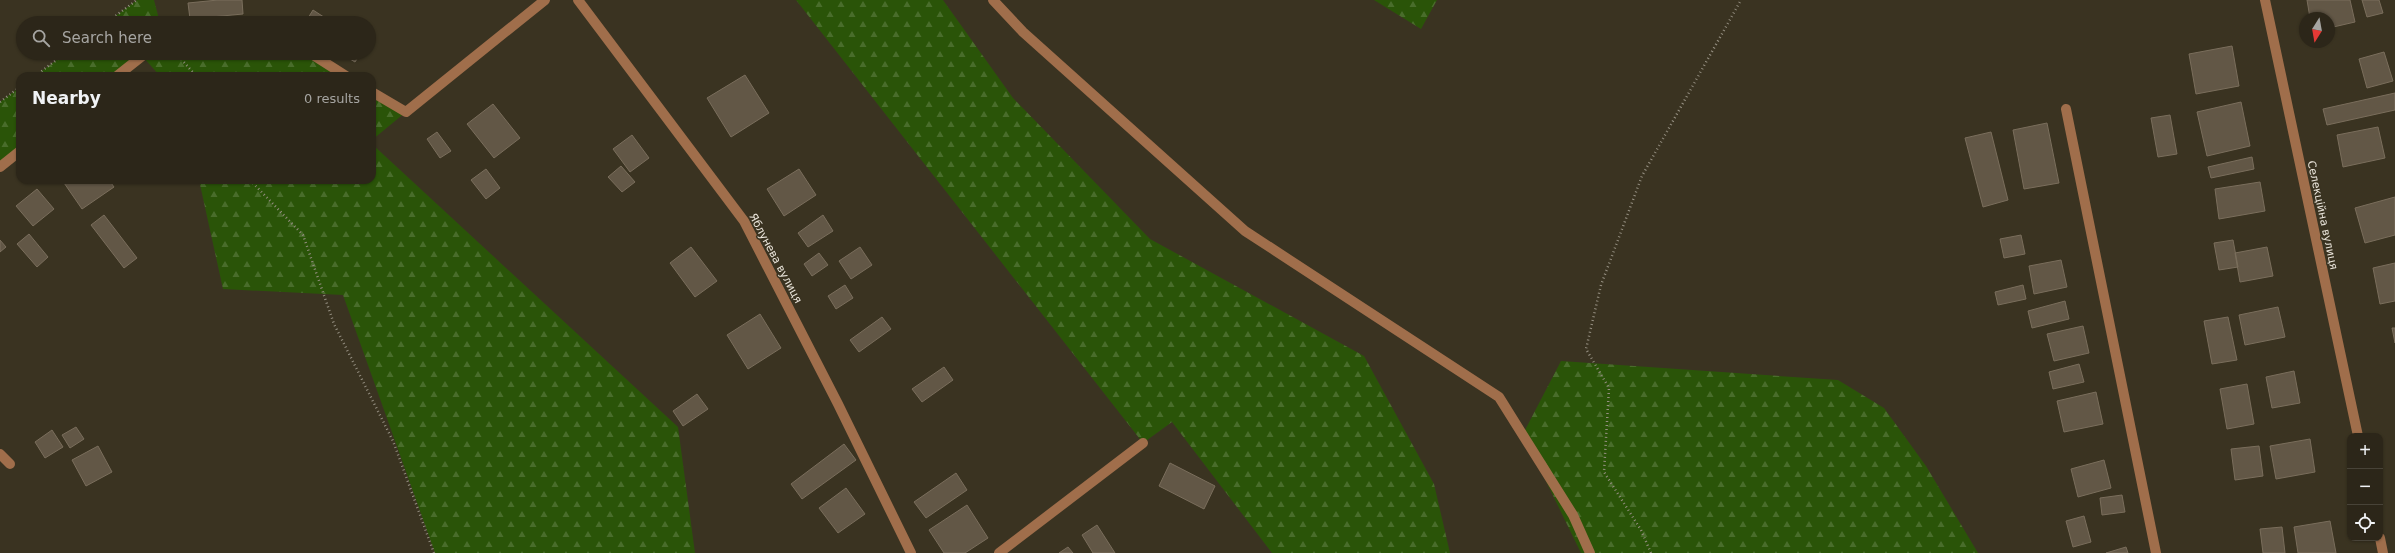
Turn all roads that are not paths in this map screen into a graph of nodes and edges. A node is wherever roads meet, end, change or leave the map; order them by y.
1 (544, 0) edge
2 (578, 0) edge
3 (993, 0) edge
4 (2265, 0) edge
5 (137, 60) edge
6 (321, 60) edge
7 (121, 72) edge
8 (340, 72) edge
9 (376, 94) edge
10 (2066, 109) dead end
11 (16, 154) edge
12 (0, 167) edge
13 (2357, 433) edge
14 (1143, 444) dead end
15 (0, 454) edge
16 (10, 464) dead end
17 (2381, 541) edge
18 (911, 553) edge
19 (999, 553) edge
20 (1590, 553) edge
21 (2156, 553) edge
22 (2383, 553) edge

1 - 9 street
2 - 18 street, Яблунева вулиця
3 - 20 street
4 - 13 street, Селекційна вулиця
5 - 7 street
6 - 8 street
10 - 21 street
11 - 12 street
14 - 19 street
15 - 16 street
17 - 22 street

